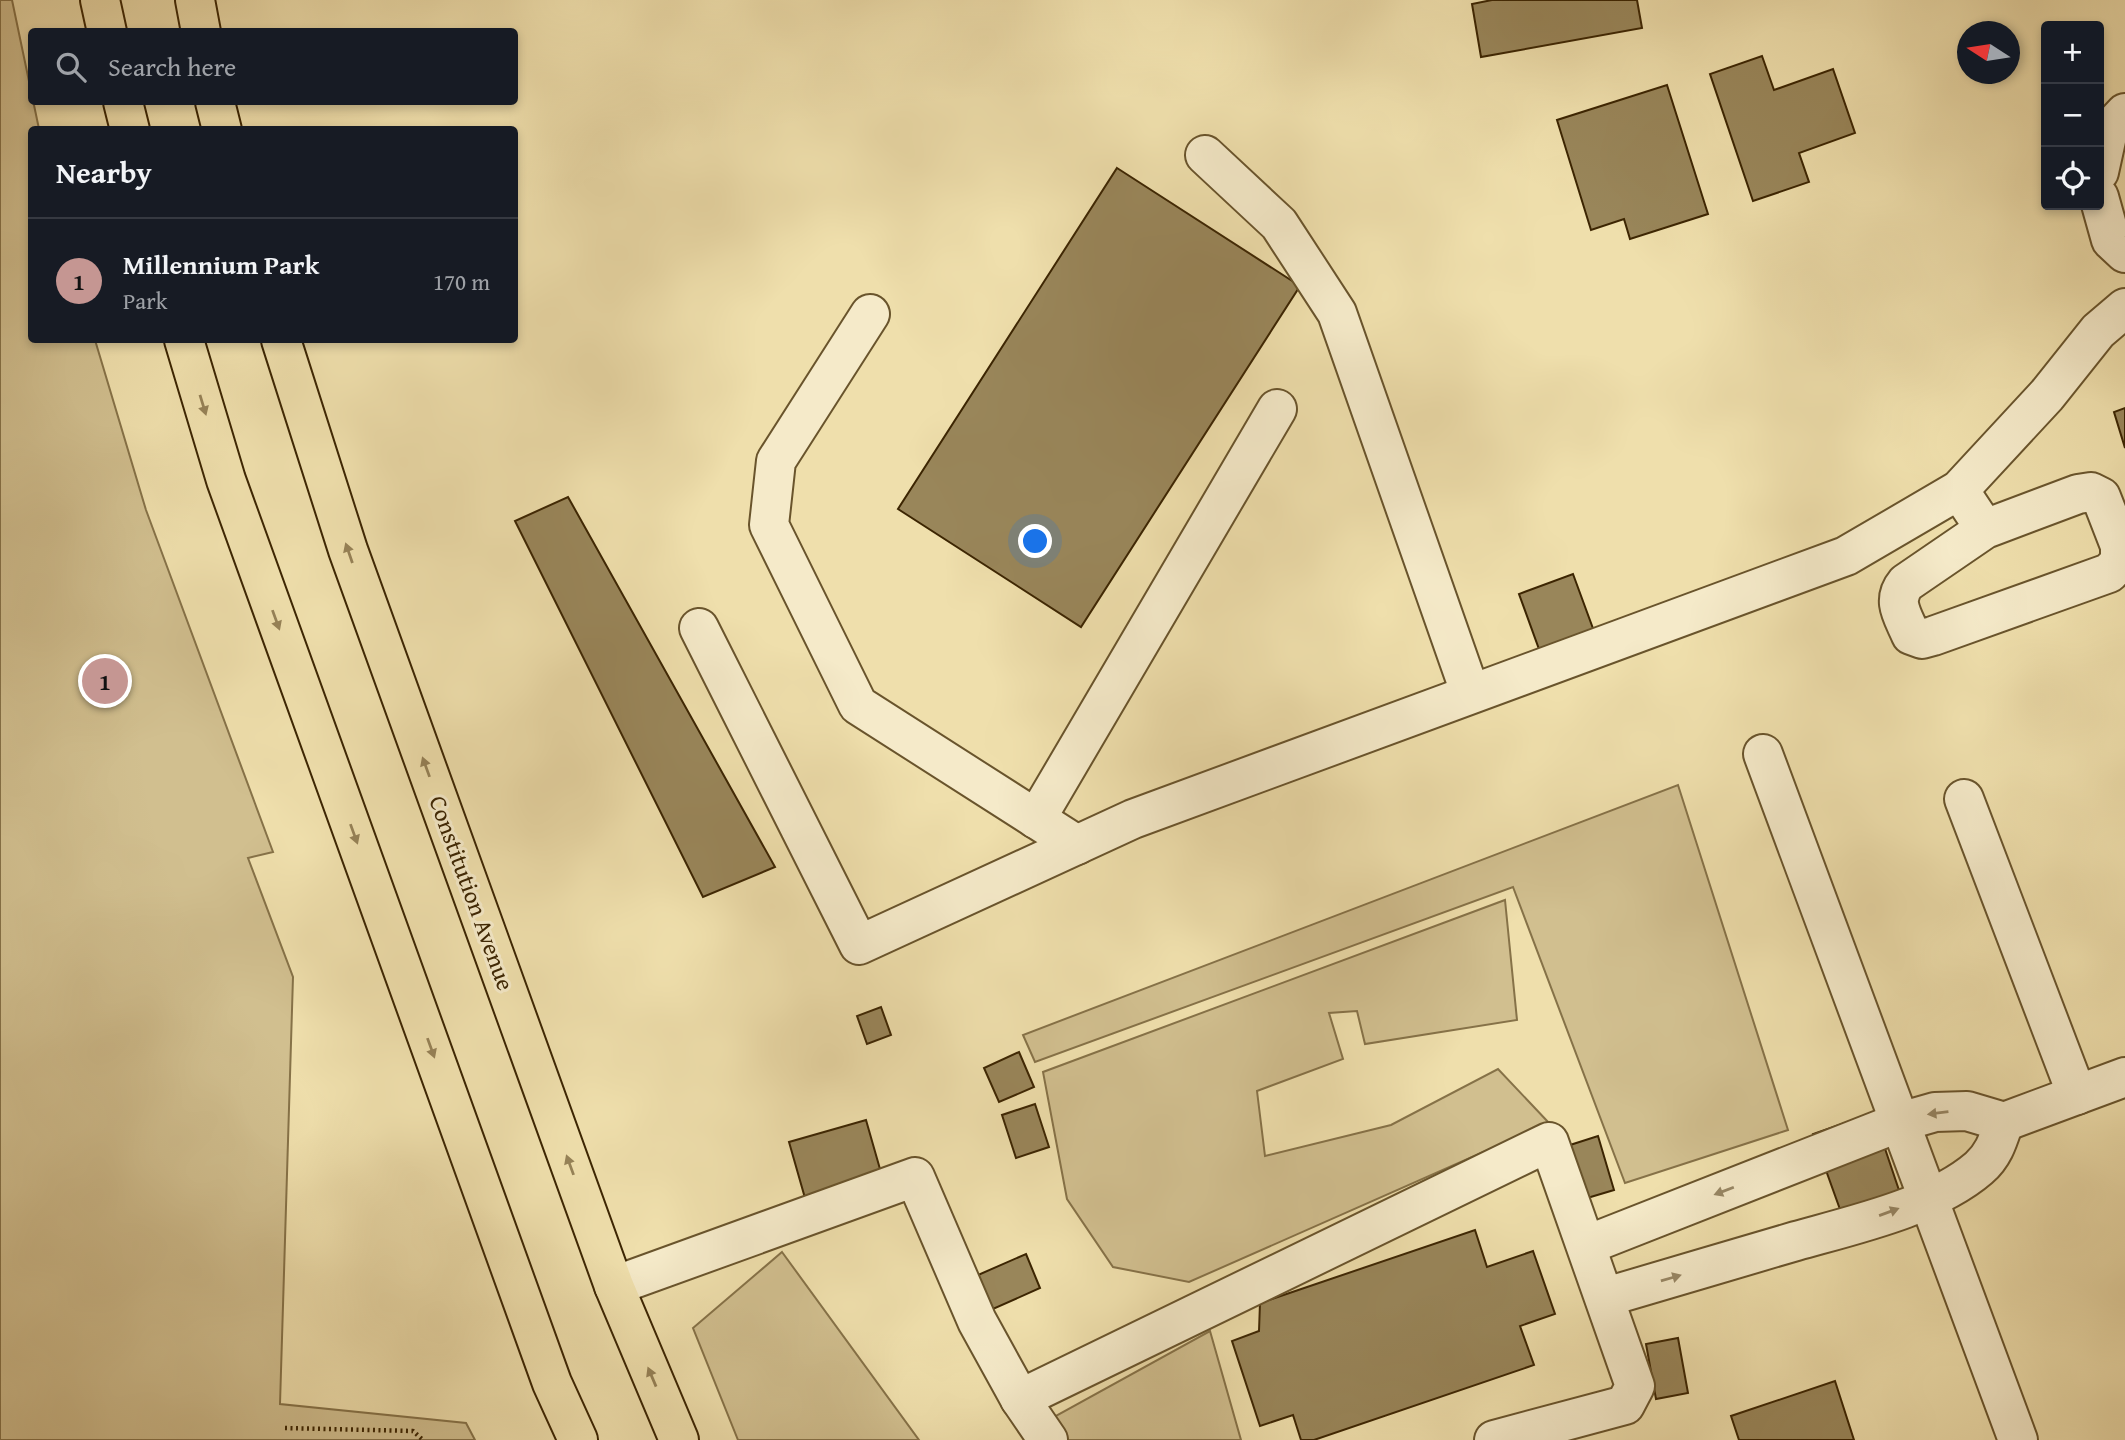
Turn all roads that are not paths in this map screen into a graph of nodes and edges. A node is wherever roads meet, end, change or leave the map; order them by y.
1 (100, 0) edge
2 (195, 0) edge
3 (106, 28) edge
4 (200, 28) edge
5 (124, 105) edge
6 (216, 105) edge
7 (2125, 113) edge
8 (129, 126) edge
9 (221, 126) edge
10 (2104, 149) edge
11 (1205, 155) dead end
12 (2103, 210) edge
13 (2125, 253) edge
14 (2125, 308) edge
15 (870, 314) dead end
16 (185, 343) edge
17 (282, 343) edge
18 (1277, 409) dead end
19 (1959, 489) junction
20 (1985, 529) junction
21 (699, 628) dead end
22 (1471, 692) junction
23 (1763, 754) dead end
24 (1964, 799) dead end
25 (1036, 819) junction
26 (1077, 845) junction
27 (2125, 1077) edge
28 (2077, 1095) junction
29 (1900, 1122) junction
30 (2004, 1122) junction
31 (1928, 1198) junction
32 (1587, 1245) junction
33 (614, 1286) junction
34 (1606, 1297) junction
35 (1020, 1399) junction
36 (578, 1440) edge
37 (679, 1440) edge
38 (1048, 1440) edge
39 (1494, 1440) edge
40 (2018, 1440) edge

1 - 3 main road
2 - 4 main road
5 - 8 main road
6 - 9 main road
7 - 10 street
11 - 22 street
12 - 13 street
14 - 19 street
15 - 25 street
16 -> 36 main road
33 -> 17 main road, Constitution Avenue
18 - 25 street
19 - 20 street
19 - 22 street
20 - 20 street
21 - 26 street
22 - 26 street
23 - 29 street
24 - 28 street
25 - 26 street
27 - 28 street
28 - 30 street
30 -> 29 street
29 - 31 street
29 -> 32 street
30 - 31 street
34 -> 31 street
31 - 40 street
32 - 34 street
32 - 35 street
33 - 35 street
37 -> 33 main road, Constitution Avenue
34 - 39 street
35 - 38 street

